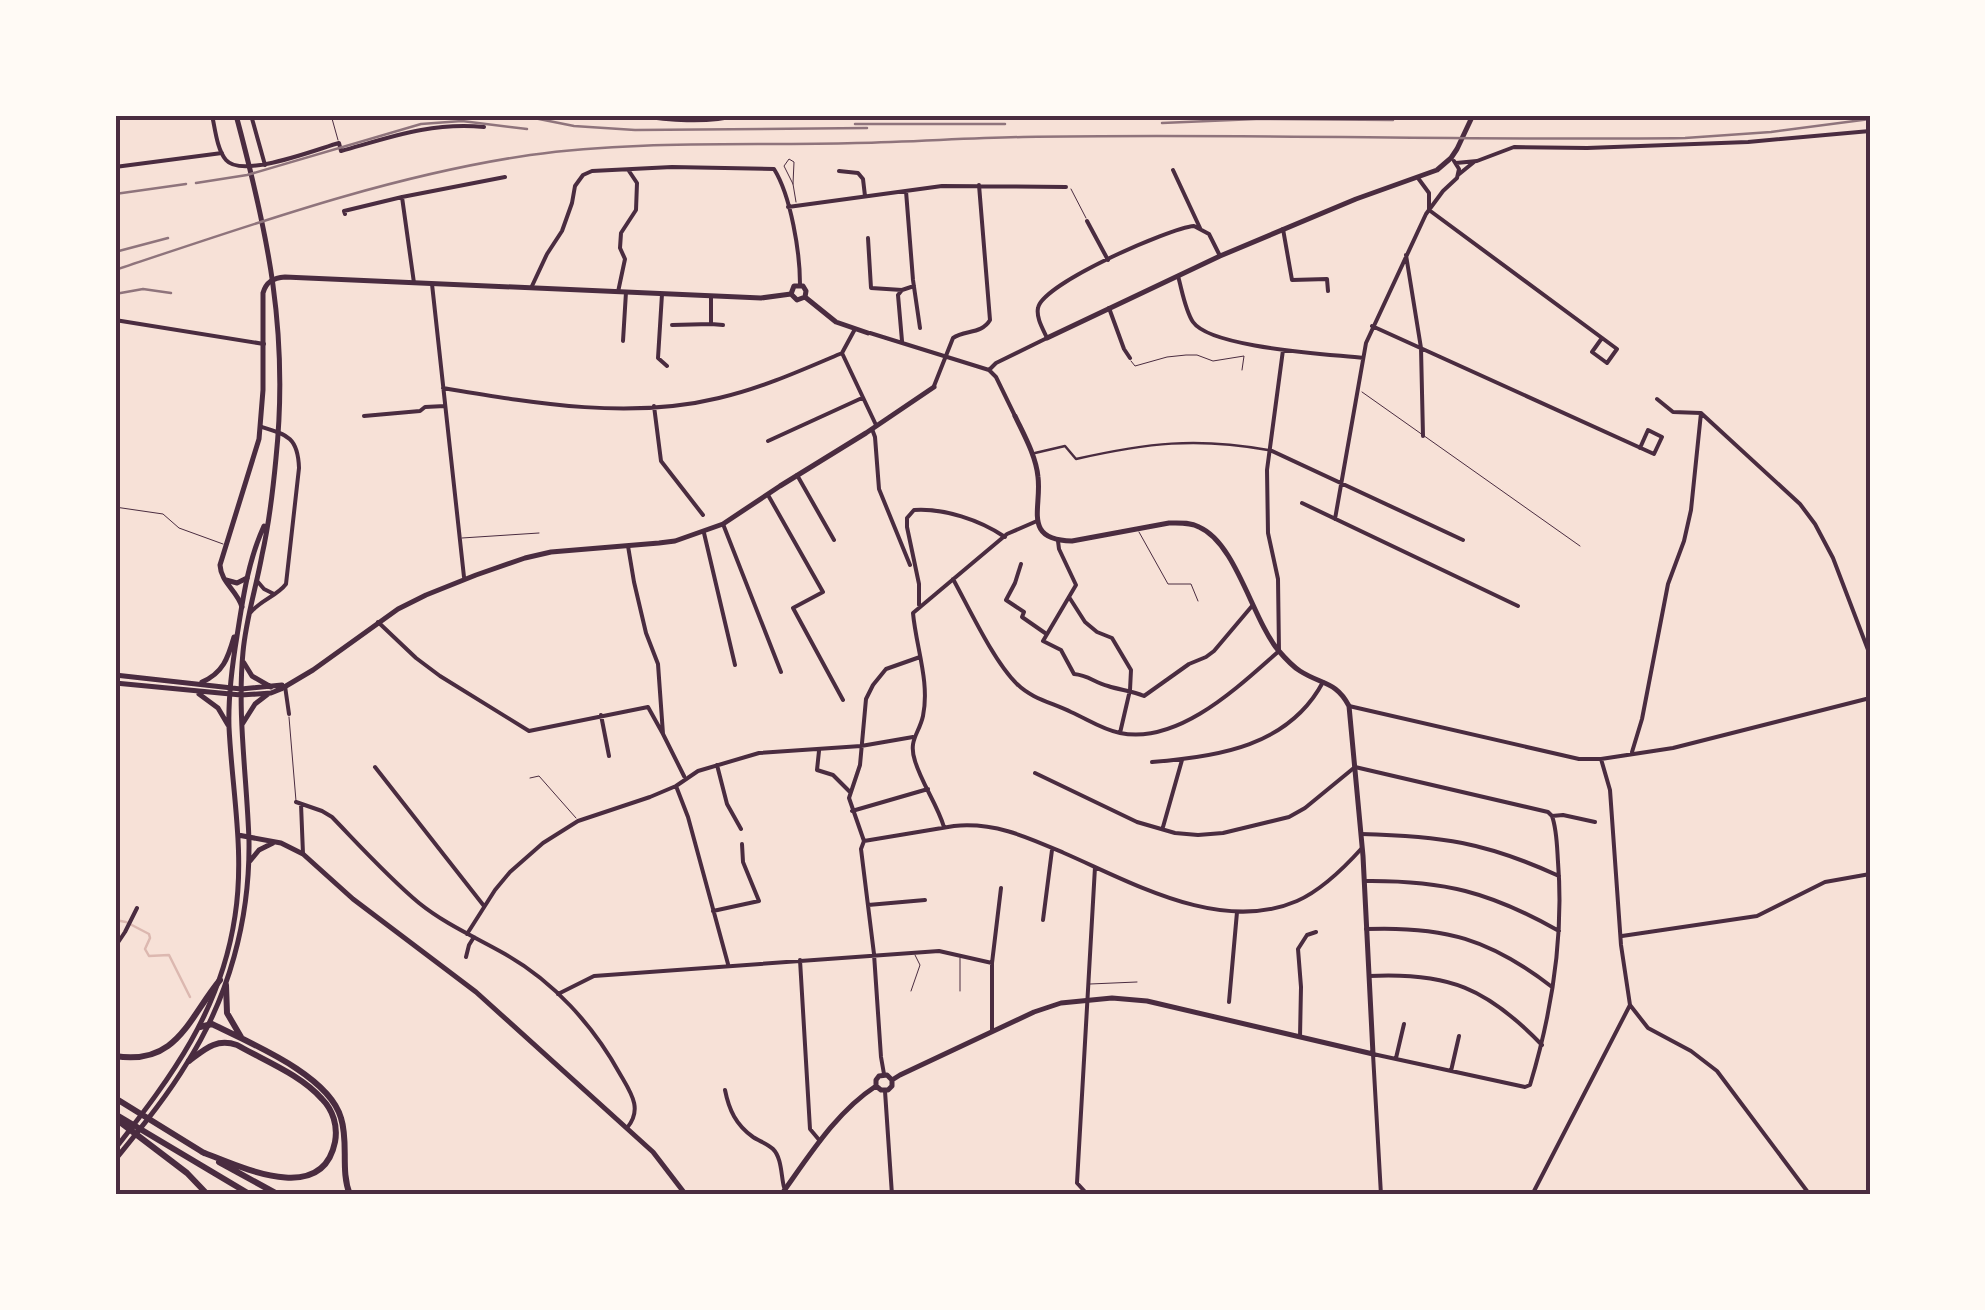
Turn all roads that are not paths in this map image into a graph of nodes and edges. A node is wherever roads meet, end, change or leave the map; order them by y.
1 (212, 115) edge
2 (236, 115) edge
3 (251, 115) edge
4 (331, 115) edge
5 (634, 115) edge
6 (1473, 115) edge
7 (734, 116) edge
8 (484, 127) dead end
9 (1870, 131) edge
10 (339, 143) junction
11 (222, 153) junction
12 (1453, 160) junction
13 (1477, 160) junction
14 (265, 164) junction
15 (115, 167) edge
16 (628, 170) junction
17 (1173, 170) dead end
18 (839, 171) dead end
19 (1458, 175) junction
20 (505, 177) dead end
21 (1418, 178) junction
22 (793, 184) dead end
23 (979, 185) junction
24 (1068, 188) joint
25 (906, 190) junction
26 (1443, 191) junction
27 (1429, 193) junction
28 (865, 196) junction
29 (402, 197) junction
30 (797, 206) junction
31 (788, 207) junction
32 (1429, 210) junction
33 (344, 214) dead end
34 (1087, 221) joint
35 (1200, 228) junction
36 (1283, 229) junction
37 (868, 238) dead end
38 (1406, 255) junction
39 (1220, 256) junction
40 (1108, 260) junction
41 (1178, 276) junction
42 (414, 283) junction
43 (432, 284) junction
44 (800, 284) junction
45 (914, 286) junction
46 (531, 288) junction
47 (902, 290) junction
48 (622, 292) junction
49 (1328, 292) dead end
50 (662, 294) junction
51 (790, 294) junction
52 (711, 296) junction
53 (804, 296) junction
54 (1109, 308) junction
55 (115, 320) edge
56 (711, 324) junction
57 (672, 325) dead end
58 (723, 325) dead end
59 (1372, 326) junction
60 (920, 328) dead end
61 (855, 329) junction
62 (868, 333) joint
63 (1047, 338) junction
64 (1602, 338) junction
65 (623, 341) dead end
66 (902, 343) junction
67 (264, 344) junction
68 (1421, 348) junction
69 (1283, 350) junction
70 (842, 352) junction
71 (944, 356) junction
72 (1130, 358) joint
73 (1363, 358) junction
74 (667, 366) dead end
75 (990, 370) junction
76 (1242, 370) dead end
77 (934, 387) joint
78 (443, 388) junction
79 (1356, 388) junction
80 (862, 398) junction
81 (1657, 399) dead end
82 (445, 406) junction
83 (654, 406) junction
84 (1701, 413) junction
85 (364, 416) dead end
86 (1015, 416) joint
87 (261, 427) junction
88 (874, 427) junction
89 (1423, 436) junction
90 (768, 440) dead end
91 (1640, 448) junction
92 (1270, 450) junction
93 (1032, 454) junction
94 (797, 475) junction
95 (1340, 484) junction
96 (768, 496) junction
97 (1302, 504) dead end
98 (115, 507) edge
99 (702, 515) dead end
100 (1335, 519) junction
101 (267, 520) junction
102 (1037, 521) junction
103 (723, 524) junction
104 (1136, 529) junction
105 (704, 531) junction
106 (539, 533) dead end
107 (1005, 536) junction
108 (459, 538) junction
109 (834, 540) dead end
110 (1463, 540) dead end
111 (1058, 541) junction
112 (225, 544) junction
113 (628, 546) junction
114 (1580, 546) dead end
115 (1021, 564) dead end
116 (910, 565) dead end
117 (246, 578) junction
118 (257, 578) junction
119 (224, 579) junction
120 (953, 579) junction
121 (464, 580) junction
122 (274, 594) junction
123 (1069, 597) junction
124 (1198, 601) dead end
125 (919, 606) junction
126 (1252, 606) junction
127 (1518, 606) dead end
128 (242, 607) junction
129 (244, 616) junction
130 (378, 622) junction
131 (1047, 634) junction
132 (1278, 651) junction
133 (242, 654) junction
134 (1870, 655) edge
135 (920, 657) junction
136 (735, 665) dead end
137 (781, 672) dead end
138 (115, 675) edge
139 (1323, 682) junction
140 (115, 683) edge
141 (199, 683) junction
142 (285, 686) junction
143 (271, 690) junction
144 (1130, 690) junction
145 (229, 691) junction
146 (193, 692) junction
147 (241, 692) junction
148 (1870, 698) edge
149 (842, 700) dead end
150 (1349, 706) junction
151 (288, 714) joint
152 (601, 716) junction
153 (242, 727) junction
154 (229, 728) junction
155 (662, 734) junction
156 (1120, 734) junction
157 (913, 738) junction
158 (862, 746) junction
159 (819, 749) junction
160 (1632, 752) junction
161 (609, 756) dead end
162 (1601, 759) junction
163 (1182, 760) junction
164 (1152, 762) dead end
165 (717, 765) junction
166 (375, 767) dead end
167 (1355, 767) junction
168 (1035, 773) dead end
169 (530, 778) dead end
170 (685, 778) junction
171 (676, 786) junction
172 (928, 789) junction
173 (850, 792) junction
174 (299, 803) junction
175 (852, 811) junction
176 (1552, 816) junction
177 (578, 821) junction
178 (1595, 822) dead end
179 (944, 827) junction
180 (740, 829) dead end
181 (1162, 829) junction
182 (1361, 834) junction
183 (238, 835) junction
184 (249, 837) junction
185 (275, 842) junction
186 (864, 842) junction
187 (742, 844) dead end
188 (1052, 848) junction
189 (1362, 848) junction
190 (303, 854) junction
191 (248, 863) junction
192 (1095, 867) junction
193 (1870, 874) edge
194 (1559, 876) junction
195 (1364, 881) junction
196 (1002, 888) dead end
197 (925, 900) dead end
198 (868, 905) junction
199 (484, 906) junction
200 (137, 908) dead end
201 (713, 911) junction
202 (1238, 912) junction
203 (1043, 920) dead end
204 (1366, 929) junction
205 (1559, 931) junction
206 (1316, 932) dead end
207 (467, 934) junction
208 (1622, 936) junction
209 (474, 938) junction
210 (115, 947) edge
211 (914, 952) junction
212 (874, 954) junction
213 (960, 955) junction
214 (466, 958) dead end
215 (800, 960) junction
216 (992, 963) junction
217 (728, 965) junction
218 (1369, 976) junction
219 (223, 982) junction
220 (1137, 982) dead end
221 (1087, 984) junction
222 (1553, 988) junction
223 (912, 990) dead end
224 (960, 991) dead end
225 (558, 994) junction
226 (1086, 999) junction
227 (1229, 1002) dead end
228 (1630, 1005) junction
229 (210, 1024) junction
230 (1404, 1024) dead end
231 (200, 1027) junction
232 (992, 1032) junction
233 (1459, 1036) dead end
234 (1300, 1037) junction
235 (241, 1038) junction
236 (1542, 1045) junction
237 (1374, 1054) junction
238 (115, 1056) edge
239 (1396, 1058) junction
240 (189, 1061) junction
241 (1451, 1071) junction
242 (884, 1074) junction
243 (892, 1080) junction
244 (876, 1086) junction
245 (725, 1090) dead end
246 (885, 1091) junction
247 (115, 1098) edge
248 (155, 1104) junction
249 (115, 1116) edge
250 (627, 1128) junction
251 (126, 1141) junction
252 (820, 1142) junction
253 (115, 1150) edge
254 (202, 1152) junction
255 (115, 1160) edge
256 (783, 1192) edge
257 (208, 1195) edge
258 (251, 1195) edge
259 (279, 1195) edge
260 (350, 1195) edge
261 (686, 1195) edge
262 (892, 1195) edge
263 (1088, 1195) edge
264 (1381, 1195) edge
265 (1532, 1195) edge
266 (1810, 1195) edge

1 - 11 street
2 - 101 street
3 - 14 street
4 - 10 lane
5 - 7 street
6 - 12 street
8 - 10 street
9 - 13 street
10 - 14 street
11 - 14 street
11 - 15 street
12 - 13 street
12 - 19 street
12 - 21 street
13 - 19 street
16 - 31 street
16 - 46 street
16 - 48 street
17 - 35 street
18 - 28 street
19 - 26 street
20 - 29 street
21 - 27 street
21 - 36 street
22 - 30 lane
23 - 24 street
23 - 25 street
23 - 71 street
24 - 34 lane
25 - 28 street
25 - 45 street
26 - 27 street
26 - 32 street
27 - 32 street
28 - 30 street
29 - 33 street
29 - 42 street
30 - 31 street
31 - 44 street
32 - 38 street
32 - 64 street
34 - 40 street
35 - 39 street
35 - 40 street
36 - 39 street
36 - 49 street
37 - 47 street
38 - 59 street
38 - 68 street
39 - 41 street
40 - 63 street
41 - 54 street
41 - 69 street
42 - 43 street
42 - 67 street
43 - 46 street
43 - 78 street
44 - 51 street
44 - 53 street
45 - 47 street
45 - 60 street
46 - 48 street
47 - 66 street
48 - 50 street
48 - 65 street
50 - 52 street
50 - 74 street
51 - 52 street
51 - 53 street
52 - 56 street
53 - 61 street
54 - 63 street
54 - 72 street
55 - 67 street
56 - 57 street
56 - 58 street
59 - 68 street
59 - 73 street
61 - 62 street
61 - 70 street
62 - 66 street
63 - 75 street
64 - 64 street
66 - 71 street
67 - 87 street
68 - 89 street
68 - 91 street
69 - 73 street
69 - 92 street
70 - 80 street
70 - 83 street
71 - 75 street
71 - 77 street
72 - 76 lane
73 - 79 street
75 - 86 street
77 - 88 street
78 - 82 street
78 - 83 street
79 - 89 lane
79 - 95 street
80 - 88 street
80 - 90 street
81 - 84 street
82 - 85 street
82 - 108 street
83 - 99 street
84 - 134 street
84 - 160 street
86 - 93 street
87 - 112 street
87 - 122 street
88 - 94 street
88 - 116 street
89 - 114 lane
91 - 91 street
92 - 93 street
92 - 95 street
92 - 132 street
93 - 102 street
94 - 96 street
94 - 109 street
95 - 100 street
95 - 110 street
96 - 103 street
96 - 149 street
97 - 100 street
98 - 112 lane
100 - 127 street
101 - 117 street
101 - 118 street
102 - 107 street
102 - 111 street
103 - 105 street
103 - 137 street
104 - 111 street
104 - 124 lane
104 - 126 street
105 - 113 street
105 - 136 street
106 - 108 lane
107 - 120 street
107 - 125 street
108 - 121 street
111 - 123 street
112 - 119 street
113 - 121 street
113 - 155 street
115 - 131 street
117 - 119 street
117 - 128 street
118 - 122 street
118 - 129 street
119 - 128 street
120 - 125 street
120 - 156 street
121 - 130 street
122 - 129 street
123 - 131 street
123 - 144 street
125 - 135 street
126 - 132 street
126 - 144 street
128 - 129 street
129 - 133 street
129 - 141 street
129 - 145 street
130 - 142 street
130 - 152 street
131 - 144 street
132 - 139 street
132 - 156 street
133 - 143 street
133 - 147 street
135 - 157 street
135 - 158 street
138 - 141 street
139 - 150 street
139 - 163 street
140 - 146 street
141 - 145 street
142 - 143 street
142 - 151 street
143 - 147 street
143 - 153 street
144 - 156 street
145 - 146 street
145 - 147 street
145 - 154 street
146 - 154 street
147 - 153 street
148 - 160 street
150 - 162 street
150 - 167 street
151 - 174 lane
152 - 155 street
152 - 161 street
153 - 184 street
154 - 183 street
155 - 170 street
157 - 158 street
157 - 172 street
158 - 159 street
158 - 173 street
159 - 165 street
159 - 173 street
160 - 162 street
162 - 208 street
163 - 164 street
163 - 181 street
165 - 170 street
165 - 180 street
166 - 199 street
167 - 176 street
167 - 181 street
167 - 182 street
168 - 181 street
169 - 177 lane
170 - 171 street
171 - 177 street
171 - 201 street
172 - 175 street
172 - 179 street
173 - 175 street
174 - 190 street
174 - 207 street
175 - 186 street
176 - 178 street
176 - 194 street
177 - 199 street
179 - 186 street
179 - 188 street
182 - 189 street
182 - 194 street
183 - 184 street
183 - 219 street
184 - 185 street
184 - 191 street
185 - 190 street
185 - 191 street
186 - 198 street
187 - 201 street
188 - 192 street
188 - 203 street
189 - 195 street
189 - 202 street
190 - 250 street
191 - 219 street
192 - 202 street
192 - 221 street
193 - 208 street
194 - 205 street
195 - 204 street
195 - 205 street
196 - 216 street
197 - 198 street
198 - 212 street
199 - 207 street
200 - 210 street
201 - 217 street
202 - 227 street
204 - 218 street
204 - 222 street
205 - 222 street
206 - 234 street
207 - 209 street
208 - 228 street
209 - 214 street
209 - 225 street
211 - 212 street
211 - 213 street
211 - 223 lane
212 - 215 street
212 - 242 street
213 - 216 street
213 - 224 lane
215 - 217 street
215 - 252 street
216 - 232 street
217 - 225 street
218 - 236 street
218 - 237 street
219 - 229 street
219 - 231 street
219 - 235 highway
219 - 238 highway
220 - 221 lane
221 - 226 street
222 - 236 street
225 - 250 street
226 - 232 street
226 - 234 street
226 - 263 street
228 - 265 street
228 - 266 street
229 - 231 highway
229 - 235 highway
229 - 240 street
230 - 239 street
231 - 248 street
232 - 243 street
233 - 241 street
234 - 237 street
235 - 260 highway
236 - 241 street
237 - 239 street
237 - 264 street
239 - 241 street
240 - 248 street
240 - 254 highway
242 - 243 street
242 - 244 street
243 - 246 street
244 - 246 street
244 - 252 street
245 - 256 street
246 - 262 street
247 - 254 highway
248 - 251 street
249 - 257 highway
249 - 258 highway
250 - 261 street
251 - 253 street
251 - 255 street
252 - 256 street
254 - 259 highway

